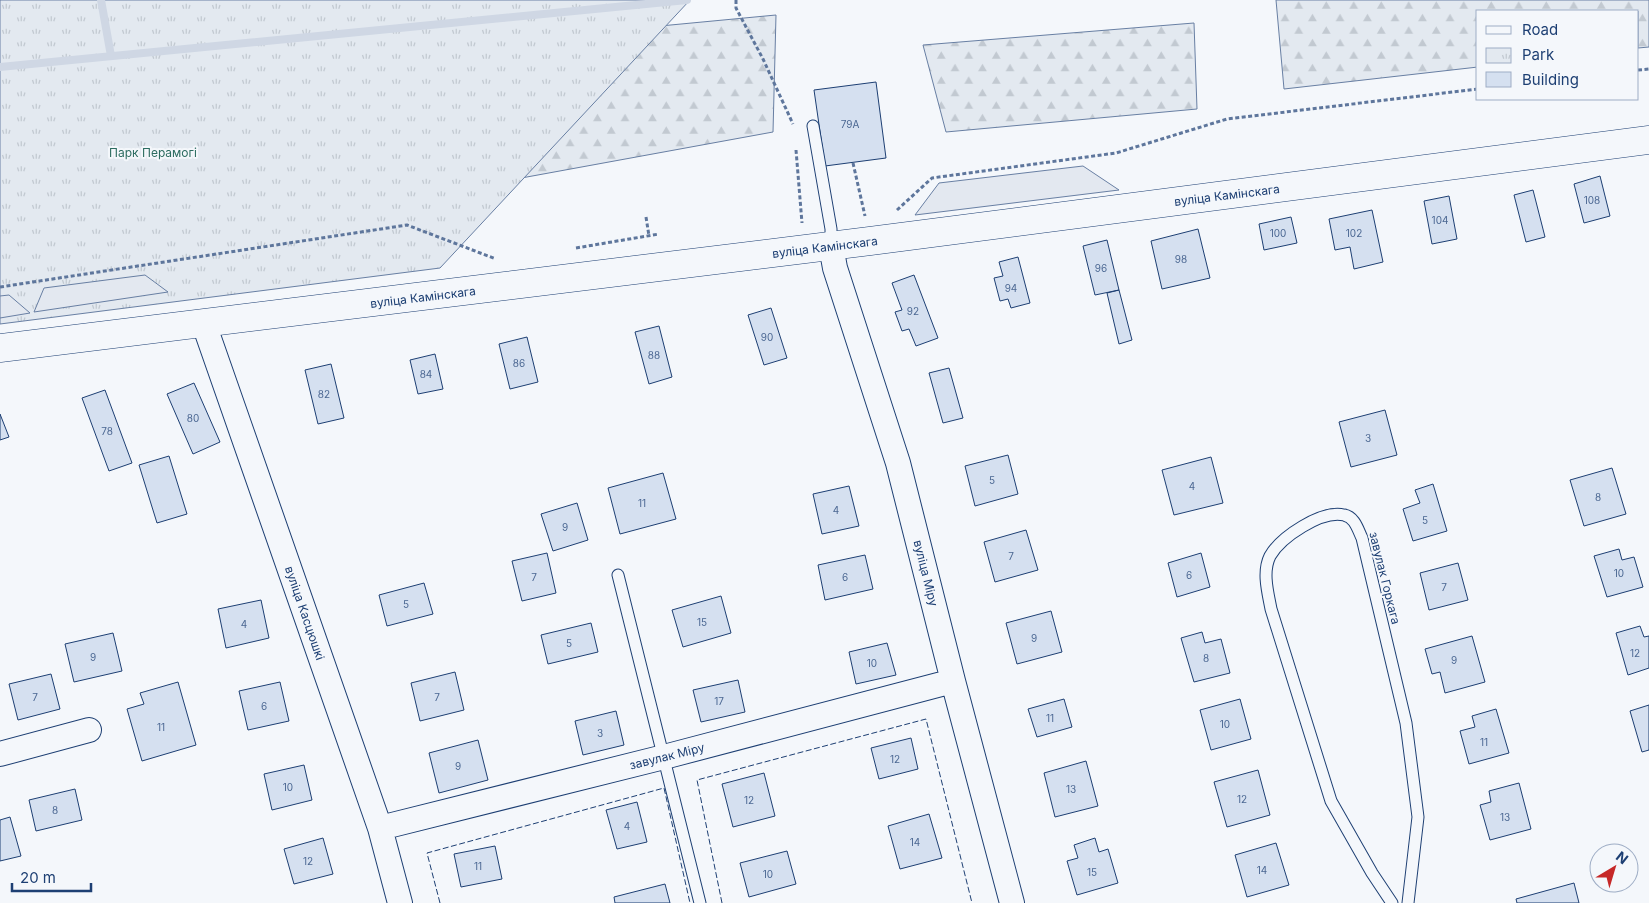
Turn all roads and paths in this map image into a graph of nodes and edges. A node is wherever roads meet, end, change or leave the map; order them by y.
1 (736, 0) edge
2 (1476, 89) edge
3 (794, 125) dead end
4 (813, 126) dead end
5 (1649, 140) edge
6 (795, 144) dead end
7 (853, 163) dead end
8 (890, 216) dead end
9 (866, 222) dead end
10 (802, 224) dead end
11 (659, 234) dead end
12 (831, 246) junction
13 (573, 248) dead end
14 (498, 260) dead end
15 (0, 287) edge
16 (204, 324) junction
17 (0, 348) edge
18 (618, 575) dead end
19 (953, 681) junction
20 (89, 730) dead end
21 (0, 754) edge
22 (664, 756) junction
23 (380, 828) junction
24 (400, 903) edge
25 (700, 903) edge
26 (1012, 903) edge
27 (1392, 903) edge
28 (1408, 903) edge

1 - 3 path
2 - 8 path
4 - 12 lane
5 - 12 main road, вуліца Камінскага
6 - 10 path
7 - 9 path
11 - 13 path
12 - 16 main road, вуліца Камінскага
12 - 19 street, вуліца Міру
14 - 15 path
16 - 17 main road, вуліца Камінскага
16 - 23 street, вуліца Касцюшкі
18 - 22 lane
19 - 22 street, завулак Міру
19 - 26 street, вуліца Міру
20 - 21 street
22 - 23 street, завулак Міру
22 - 25 lane
23 - 24 street, вуліца Касцюшкі
27 - 28 lane, завулак Горкага

